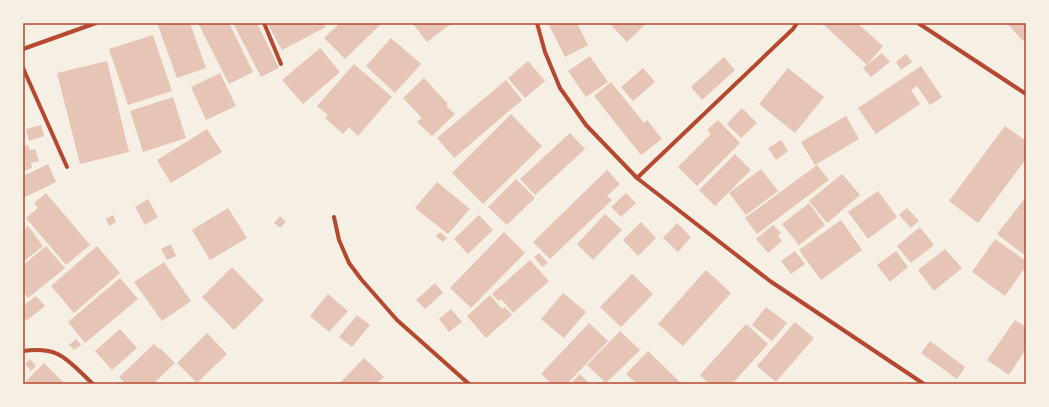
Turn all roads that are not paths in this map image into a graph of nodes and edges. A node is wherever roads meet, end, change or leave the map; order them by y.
1 (96, 23) edge
2 (264, 23) edge
3 (537, 23) edge
4 (797, 23) edge
5 (918, 23) edge
6 (23, 49) edge
7 (280, 64) dead end
8 (23, 68) edge
9 (1026, 94) edge
10 (67, 167) dead end
11 (637, 178) junction
12 (334, 217) dead end
13 (23, 351) edge
14 (92, 384) edge
15 (469, 384) edge
16 (924, 384) edge

1 - 6 street
2 - 7 street
3 - 11 street
4 - 11 street
5 - 9 street
8 - 10 street
11 - 16 street
12 - 15 street
13 - 14 street

